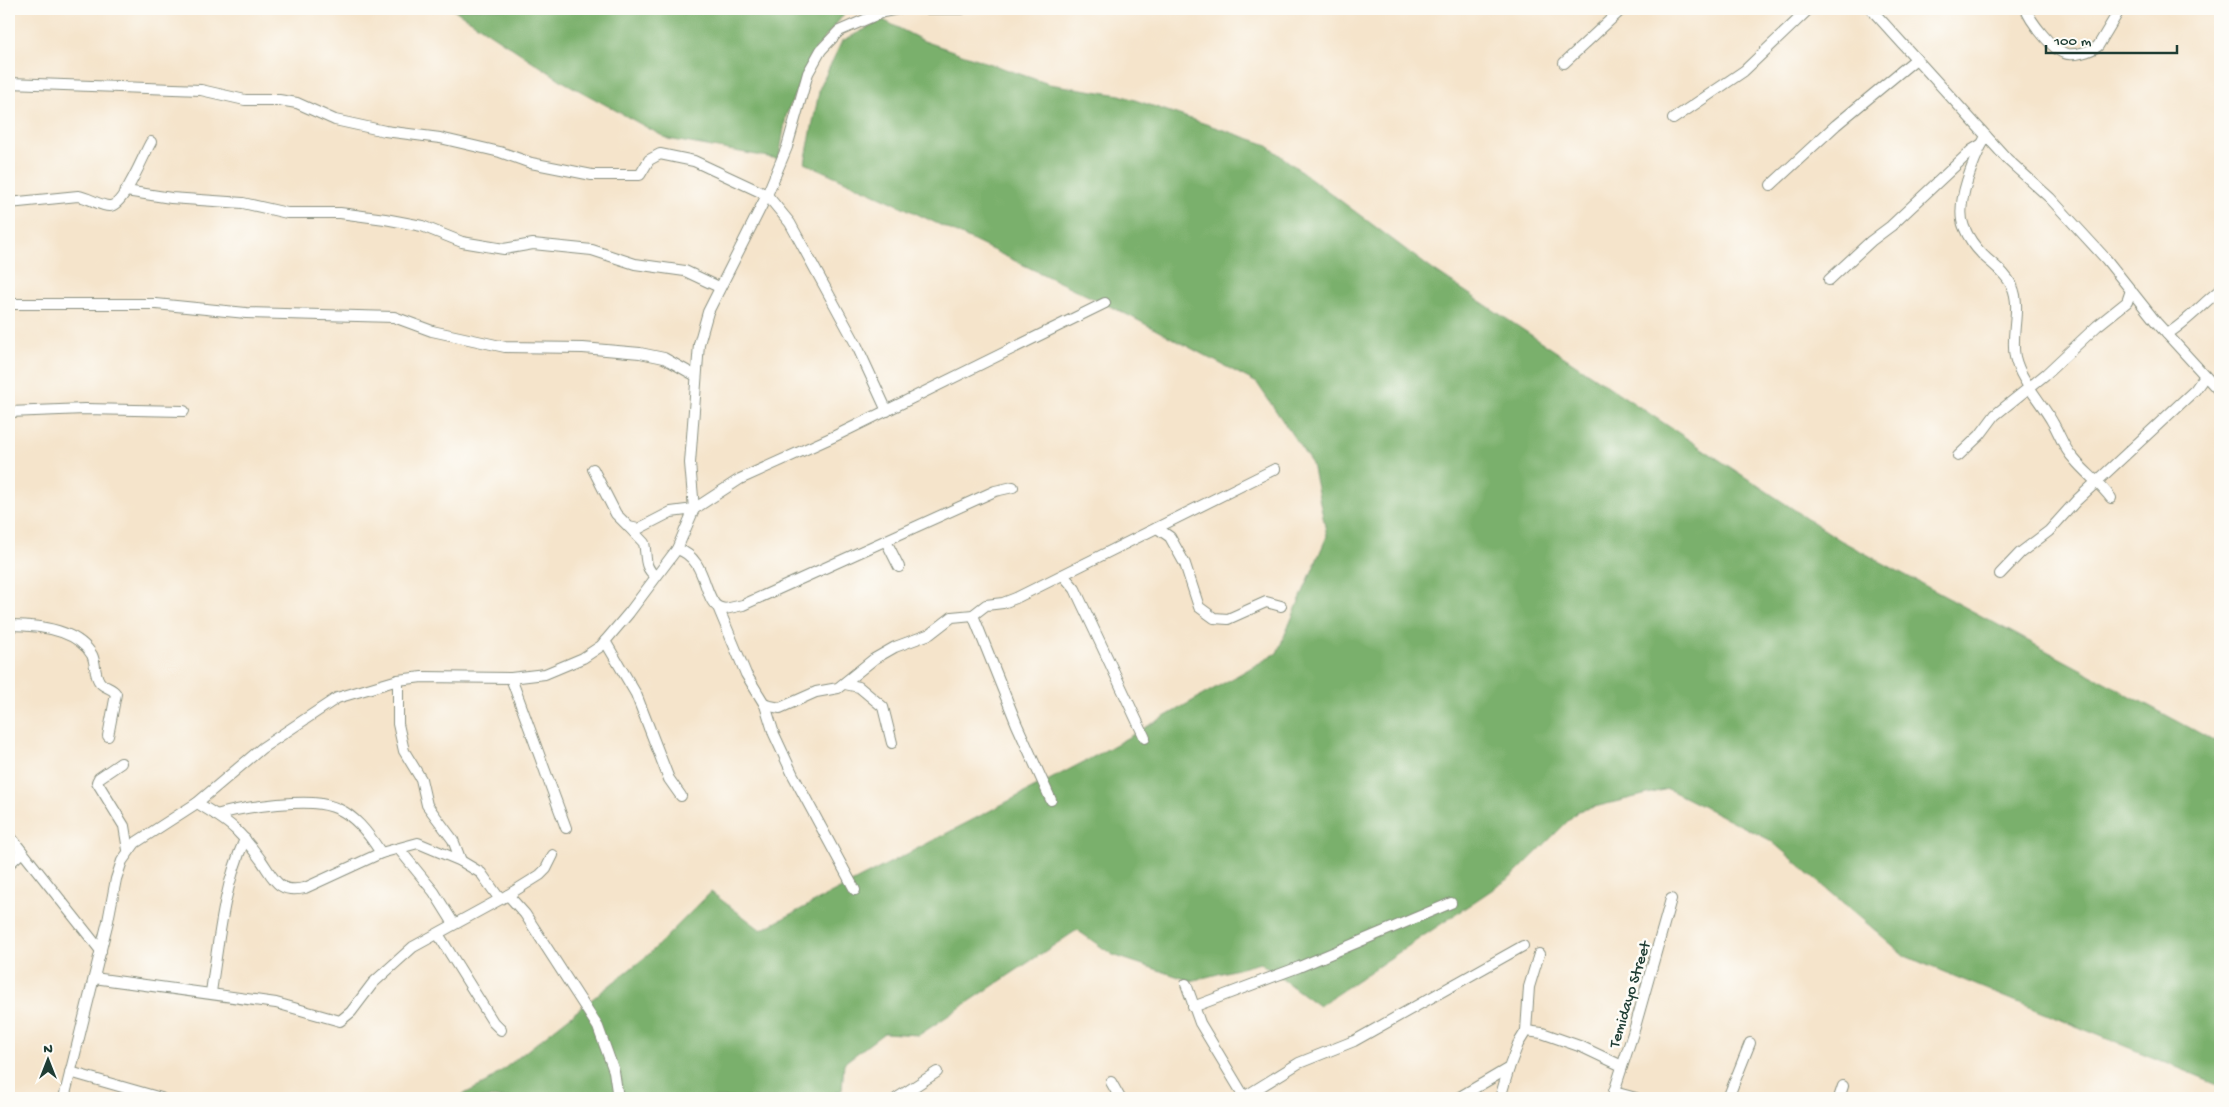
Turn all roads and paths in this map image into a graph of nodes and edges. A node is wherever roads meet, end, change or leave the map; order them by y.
1 (898, 9) edge
2 (928, 9) edge
3 (962, 9) edge
4 (1622, 9) edge
5 (1809, 9) edge
6 (1871, 9) edge
7 (2026, 9) edge
8 (2120, 9) edge
9 (1916, 59) junction
10 (1564, 63) dead end
11 (9, 82) edge
12 (1673, 120) dead end
13 (1984, 140) junction
14 (151, 142) dead end
15 (1771, 185) dead end
16 (126, 191) junction
17 (767, 195) junction
18 (9, 203) edge
19 (1829, 280) dead end
20 (719, 287) junction
21 (2131, 290) junction
22 (2220, 290) edge
23 (2127, 302) junction
24 (1104, 303) dead end
25 (2141, 303) junction
26 (9, 304) edge
27 (2167, 334) junction
28 (696, 376) junction
29 (2204, 376) junction
30 (2029, 387) junction
31 (2220, 392) edge
32 (184, 411) dead end
33 (887, 411) junction
34 (9, 412) edge
35 (1958, 456) dead end
36 (1275, 468) dead end
37 (593, 469) dead end
38 (2098, 481) junction
39 (1013, 487) dead end
40 (2111, 498) dead end
41 (694, 509) junction
42 (629, 528) junction
43 (1157, 528) junction
44 (886, 541) junction
45 (677, 549) junction
46 (899, 567) dead end
47 (2000, 574) dead end
48 (1064, 575) junction
49 (656, 576) junction
50 (1281, 606) dead end
51 (718, 607) junction
52 (973, 615) junction
53 (9, 625) edge
54 (605, 641) junction
55 (511, 678) junction
56 (398, 680) junction
57 (845, 684) junction
58 (766, 706) junction
59 (108, 736) dead end
60 (1145, 738) dead end
61 (892, 743) dead end
62 (121, 763) dead end
63 (681, 796) dead end
64 (1051, 800) dead end
65 (197, 803) junction
66 (216, 815) junction
67 (566, 828) dead end
68 (9, 835) edge
69 (245, 839) junction
70 (399, 849) junction
71 (128, 850) junction
72 (22, 852) junction
73 (381, 852) junction
74 (553, 854) dead end
75 (461, 861) junction
76 (9, 864) edge
77 (855, 890) dead end
78 (503, 897) junction
79 (1671, 899) dead end
80 (1451, 903) dead end
81 (454, 924) junction
82 (438, 934) junction
83 (1523, 946) dead end
84 (101, 951) junction
85 (1539, 954) dead end
86 (94, 978) junction
87 (1186, 984) dead end
88 (212, 992) junction
89 (1194, 1007) junction
90 (501, 1030) dead end
91 (1526, 1031) junction
92 (1750, 1042) dead end
93 (1622, 1066) junction
94 (1510, 1068) junction
95 (70, 1072) junction
96 (938, 1072) dead end
97 (1111, 1082) dead end
98 (1843, 1086) dead end
99 (1613, 1095) edge
100 (1244, 1097) edge
101 (64, 1098) edge
102 (161, 1098) edge
103 (618, 1098) edge
104 (896, 1098) edge
105 (1120, 1098) edge
106 (1458, 1098) edge
107 (1500, 1098) edge
108 (1636, 1098) edge
109 (1728, 1098) edge
110 (1839, 1098) edge

1 - 17 street
2 - 3 street
4 - 10 street
5 - 12 street
6 - 9 street
7 - 8 street
9 - 13 street
9 - 15 street
11 - 17 street
13 - 19 street
13 - 21 street
13 - 30 street
14 - 16 street
16 - 18 street
16 - 20 street
17 - 20 street
17 - 33 street
20 - 28 street
21 - 23 street
21 - 25 street
22 - 27 street
23 - 25 street
23 - 30 street
24 - 33 street
25 - 27 street
26 - 28 street
27 - 29 street
28 - 41 street
29 - 31 street
29 - 38 street
30 - 35 street
30 - 38 street
32 - 34 street
33 - 41 street
36 - 43 street
37 - 42 street
38 - 40 street
38 - 47 street
39 - 44 street
41 - 42 street
41 - 45 street
42 - 49 street
43 - 48 street
43 - 50 street
44 - 46 street
44 - 51 street
45 - 49 street
45 - 51 street
48 - 52 street
48 - 60 street
49 - 54 street
51 - 58 street
52 - 57 street
52 - 64 street
53 - 59 street
54 - 55 street
54 - 63 street
55 - 56 street
55 - 67 street
56 - 65 street
56 - 75 street
57 - 58 street
57 - 61 street
58 - 77 street
62 - 71 street
65 - 66 street
65 - 71 street
66 - 69 street
66 - 73 street
68 - 72 street
69 - 73 street
69 - 88 street
70 - 73 street
70 - 75 street
70 - 81 street
71 - 84 street
72 - 76 street
72 - 84 street
74 - 78 street
75 - 78 street
78 - 81 street
78 - 103 street
79 - 93 street, Temidayo Street
80 - 89 street
81 - 82 street
82 - 88 street
82 - 90 street
83 - 100 street
84 - 86 street
85 - 91 street
86 - 88 street
86 - 95 street
87 - 89 street
89 - 100 street
91 - 93 street
91 - 94 street
92 - 109 street
93 - 99 street, Temidayo Street
94 - 106 street
94 - 107 street
95 - 101 street
95 - 102 street
96 - 104 street
97 - 105 street
98 - 110 street
99 - 108 street

